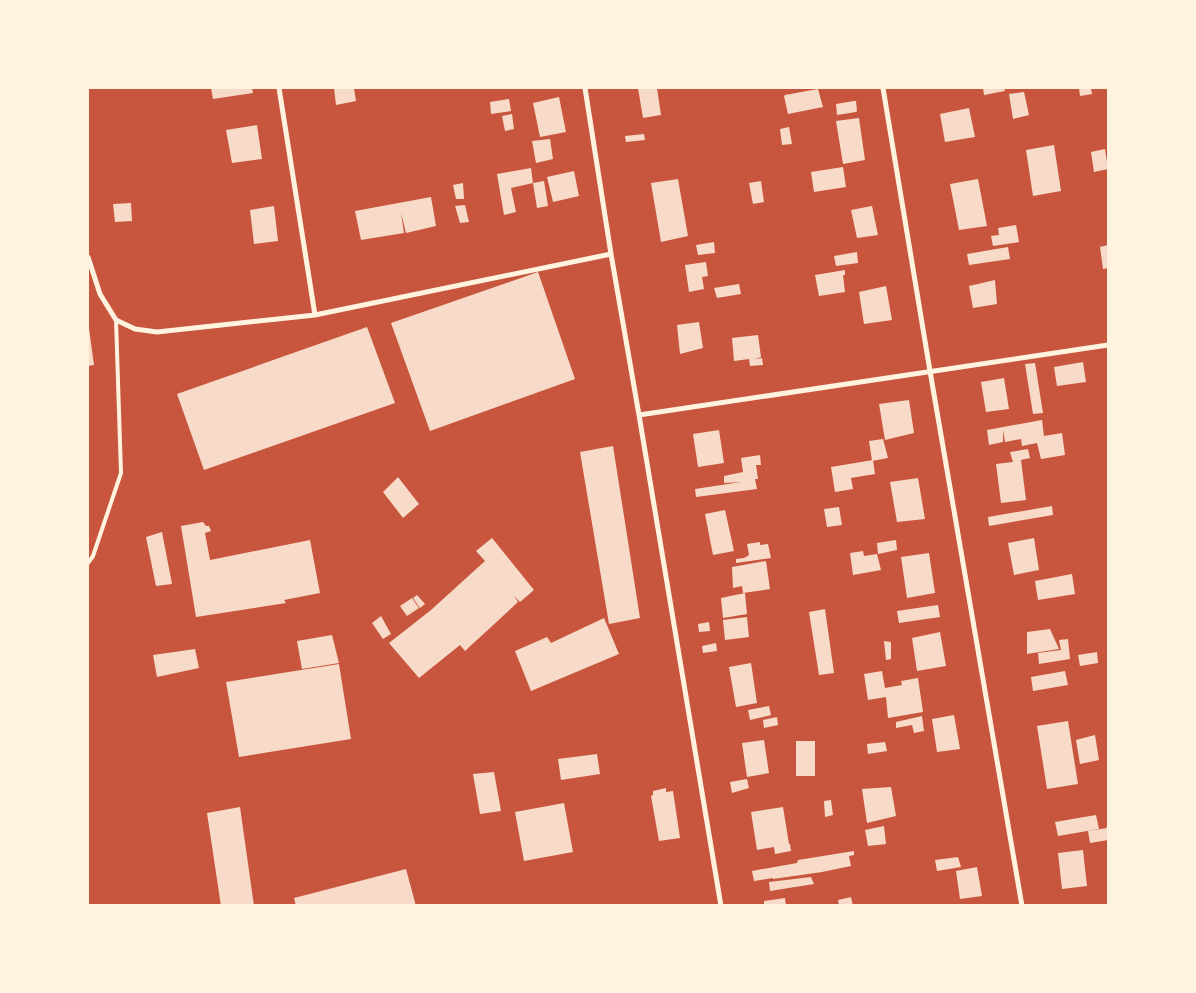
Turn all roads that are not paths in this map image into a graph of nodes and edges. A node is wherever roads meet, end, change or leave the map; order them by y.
1 (279, 88) edge
2 (585, 88) edge
3 (883, 88) edge
4 (611, 254) junction
5 (88, 257) edge
6 (315, 315) junction
7 (116, 320) junction
8 (1108, 345) edge
9 (930, 371) junction
10 (640, 415) junction
11 (88, 563) edge
12 (721, 906) edge
13 (1022, 906) edge

1 - 6 street
2 - 4 street
3 - 9 street
4 - 6 street
4 - 10 street
5 - 7 street
6 - 7 street
7 - 11 lane
8 - 9 street
9 - 10 street
9 - 13 street
10 - 12 street

